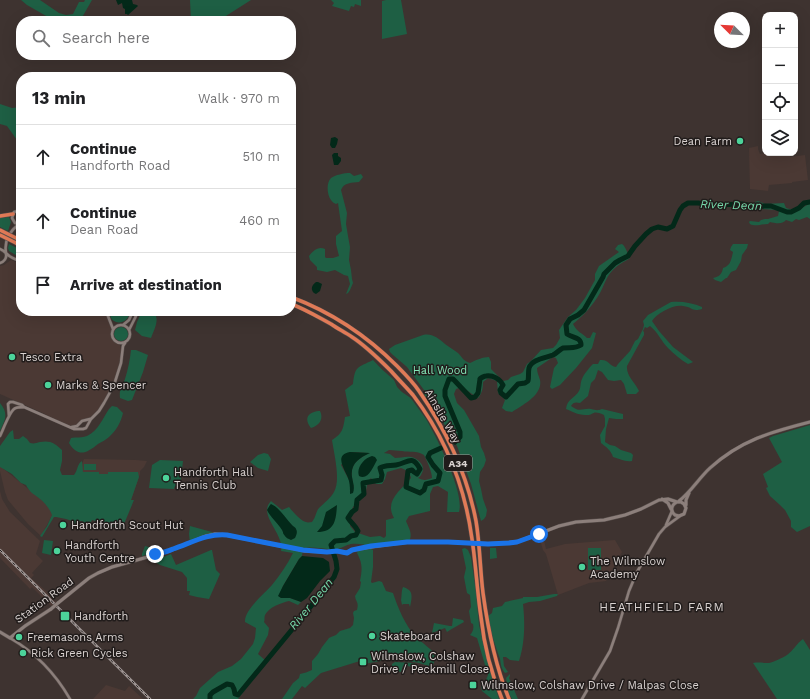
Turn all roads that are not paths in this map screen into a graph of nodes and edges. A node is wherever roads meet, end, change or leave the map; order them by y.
1 (16, 211) edge
2 (13, 214) junction
3 (0, 216) edge
4 (16, 223) edge
5 (16, 227) edge
6 (0, 230) edge
7 (0, 235) edge
8 (16, 238) edge
9 (16, 243) edge
10 (0, 249) edge
11 (6, 253) junction
12 (12, 258) junction
13 (5, 260) junction
14 (16, 260) edge
15 (0, 263) edge
16 (296, 299) edge
17 (296, 305) edge
18 (108, 316) edge
19 (132, 316) edge
20 (136, 316) edge
21 (110, 321) junction
22 (119, 325) junction
23 (123, 325) junction
24 (113, 330) junction
25 (129, 330) junction
26 (126, 342) junction
27 (118, 343) junction
28 (122, 352) junction
29 (13, 402) junction
30 (8, 407) junction
31 (24, 407) junction
32 (14, 409) junction
33 (9, 416) junction
34 (91, 419) junction
35 (84, 421) junction
36 (810, 422) edge
37 (80, 424) junction
38 (87, 426) junction
39 (71, 427) junction
40 (83, 429) junction
41 (0, 436) edge
42 (689, 492) junction
43 (662, 500) junction
44 (678, 501) junction
45 (686, 506) junction
46 (672, 510) junction
47 (680, 516) junction
48 (665, 527) junction
49 (0, 632) edge
50 (10, 638) junction
51 (70, 699) edge
52 (502, 699) edge
53 (509, 699) edge
54 (582, 699) edge

1 - 2 street
2 - 3 highway
2 - 4 street
5 - 11 street
6 - 8 highway, bridge
7 - 9 highway, bridge
10 - 11 street
11 - 12 street
11 - 13 street
12 - 13 street
12 - 14 street
13 - 15 street
16 - 53 highway, Ainslie Way / A34
17 - 52 highway, Ainslie Way / A34
18 - 21 street
19 - 23 street
20 - 25 street
21 - 22 street
21 - 24 street
22 - 23 street
22 - 24 street
23 - 25 street
24 - 27 street
25 - 26 street
26 - 27 street
26 - 28 street
27 - 28 street
28 - 34 street
29 - 30 street
29 - 31 street
29 - 32 street
30 - 32 street
30 - 33 street
31 - 32 street
31 - 39 street
32 - 33 street
33 - 41 street
34 - 35 street
34 - 38 street
35 - 37 street
35 - 38 street
36 - 42 main road
37 - 39 street
37 - 40 street
38 - 40 street
39 - 40 street
42 - 44 main road
42 - 45 main road
43 - 44 main road
43 - 46 main road
43 - 50 main road, Station Road, bridge
44 - 45 main road
44 - 46 main road
45 - 47 main road
46 - 47 main road
46 - 48 street
47 - 48 street
48 - 54 street
49 - 50 main road
50 - 51 street

